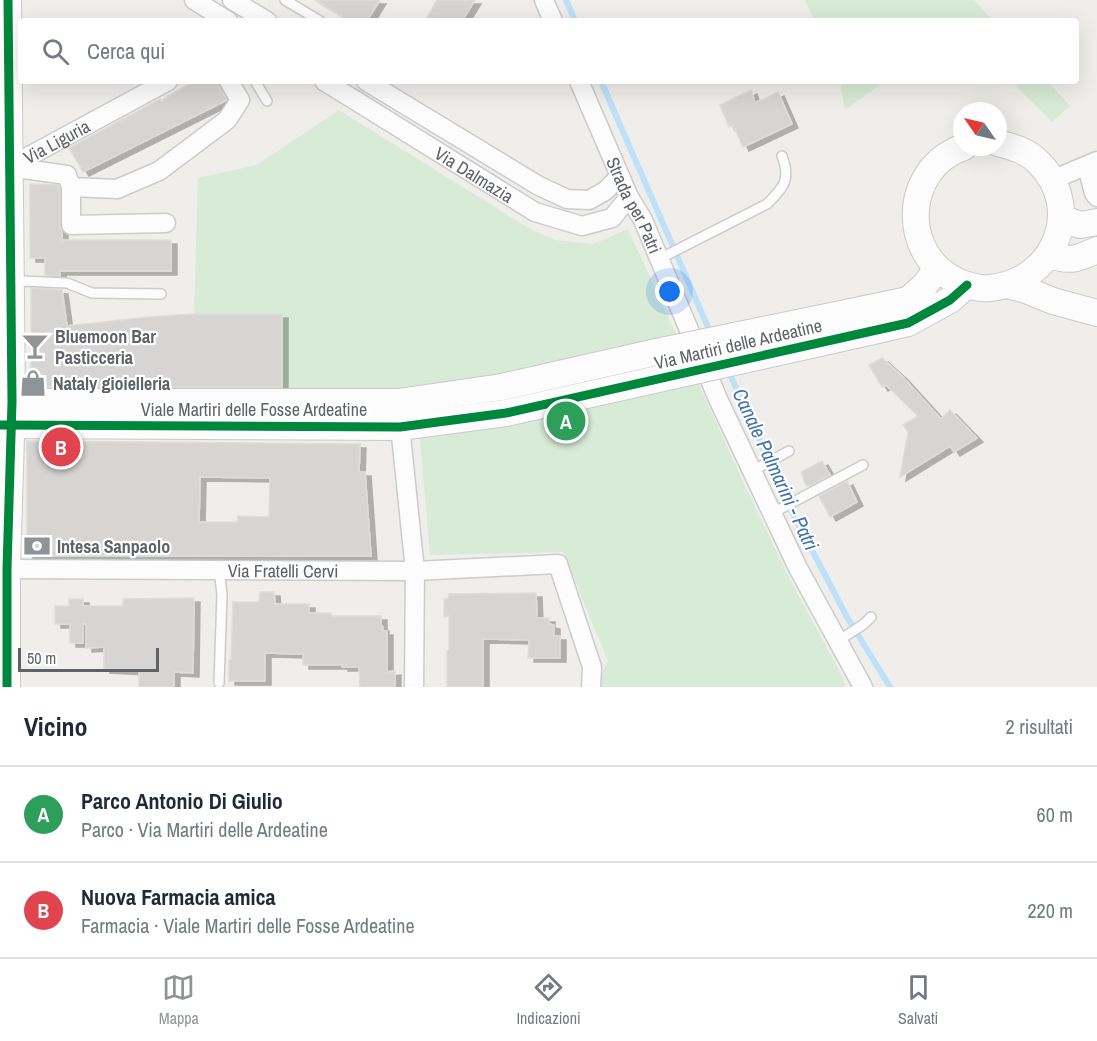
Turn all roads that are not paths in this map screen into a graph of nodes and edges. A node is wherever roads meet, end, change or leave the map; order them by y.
1 (8, 0) edge
2 (194, 0) edge
3 (232, 0) edge
4 (285, 0) edge
5 (544, 0) edge
6 (223, 18) edge
7 (262, 18) edge
8 (315, 18) edge
9 (552, 18) edge
10 (162, 84) edge
11 (231, 84) edge
12 (257, 84) edge
13 (329, 84) edge
14 (371, 84) edge
15 (580, 84) edge
16 (267, 100) dead end
17 (4, 118) edge
18 (1007, 146) edge
19 (953, 151) edge
20 (782, 156) dead end
21 (1092, 164) edge
22 (9, 167) junction
23 (620, 176) junction
24 (1052, 180) junction
25 (71, 188) junction
26 (629, 197) junction
27 (1097, 198) edge
28 (1060, 218) junction
29 (1097, 222) edge
30 (166, 223) dead end
31 (1097, 250) edge
32 (659, 259) junction
33 (1043, 261) junction
34 (937, 268) junction
35 (10, 282) junction
36 (967, 285) junction
37 (1007, 285) junction
38 (161, 294) dead end
39 (1092, 311) edge
40 (867, 320) junction
41 (502, 387) joint
42 (6, 413) edge
43 (506, 413) joint
44 (399, 414) junction
45 (789, 451) dead end
46 (863, 465) dead end
47 (757, 468) junction
48 (777, 510) junction
49 (7, 568) junction
50 (219, 570) junction
51 (416, 571) junction
52 (868, 620) dead end
53 (844, 637) junction
54 (219, 683) dead end
55 (7, 687) edge
56 (414, 687) edge
57 (591, 687) edge
58 (863, 687) edge

1 - 17 street
2 - 6 street
3 - 7 street
4 - 8 lane
5 - 9 street
10 - 22 street, Via Liguria
11 - 25 street
12 - 16 lane
13 - 26 street, Via Dalmazia
14 - 23 street, Via Dalmazia
15 - 23 street, Strada per Patri
17 - 22 street
18 - 24 street
19 - 34 street
20 - 32 lane
21 - 24 street
21 - 27 street
22 - 25 street, Via Liguria
22 - 35 street
23 - 26 street, Strada per Patri
24 - 28 street
25 - 30 street
26 - 32 street, Strada per Patri
28 - 29 street
28 - 33 street
31 - 33 street
32 - 47 street, Strada per Patri
33 - 37 street
33 - 39 street
34 - 36 street
34 - 40 street, Via Martiri delle Ardeatine
35 - 38 lane
35 - 42 street
36 - 37 street
36 - 40 street, Via Martiri delle Ardeatine
37 - 39 street
40 - 41 street, Via Martiri delle Ardeatine, bridge
40 - 43 street, Via Martiri delle Ardeatine, bridge
41 - 44 street, Viale Martiri delle Fosse Ardeatine
42 - 44 street, Viale Martiri delle Fosse Ardeatine
42 - 49 street
43 - 44 street, Viale Martiri delle Fosse Ardeatine
44 - 51 street
45 - 47 lane
46 - 48 lane
47 - 48 street, Strada per Patri
48 - 53 street, Strada per Patri
49 - 50 street, Via Fratelli Cervi
49 - 55 street
50 - 51 street, Via Fratelli Cervi
50 - 54 lane
51 - 56 street
51 - 57 street, Via Fratelli Cervi
52 - 53 lane
53 - 58 street, Strada per Patri

